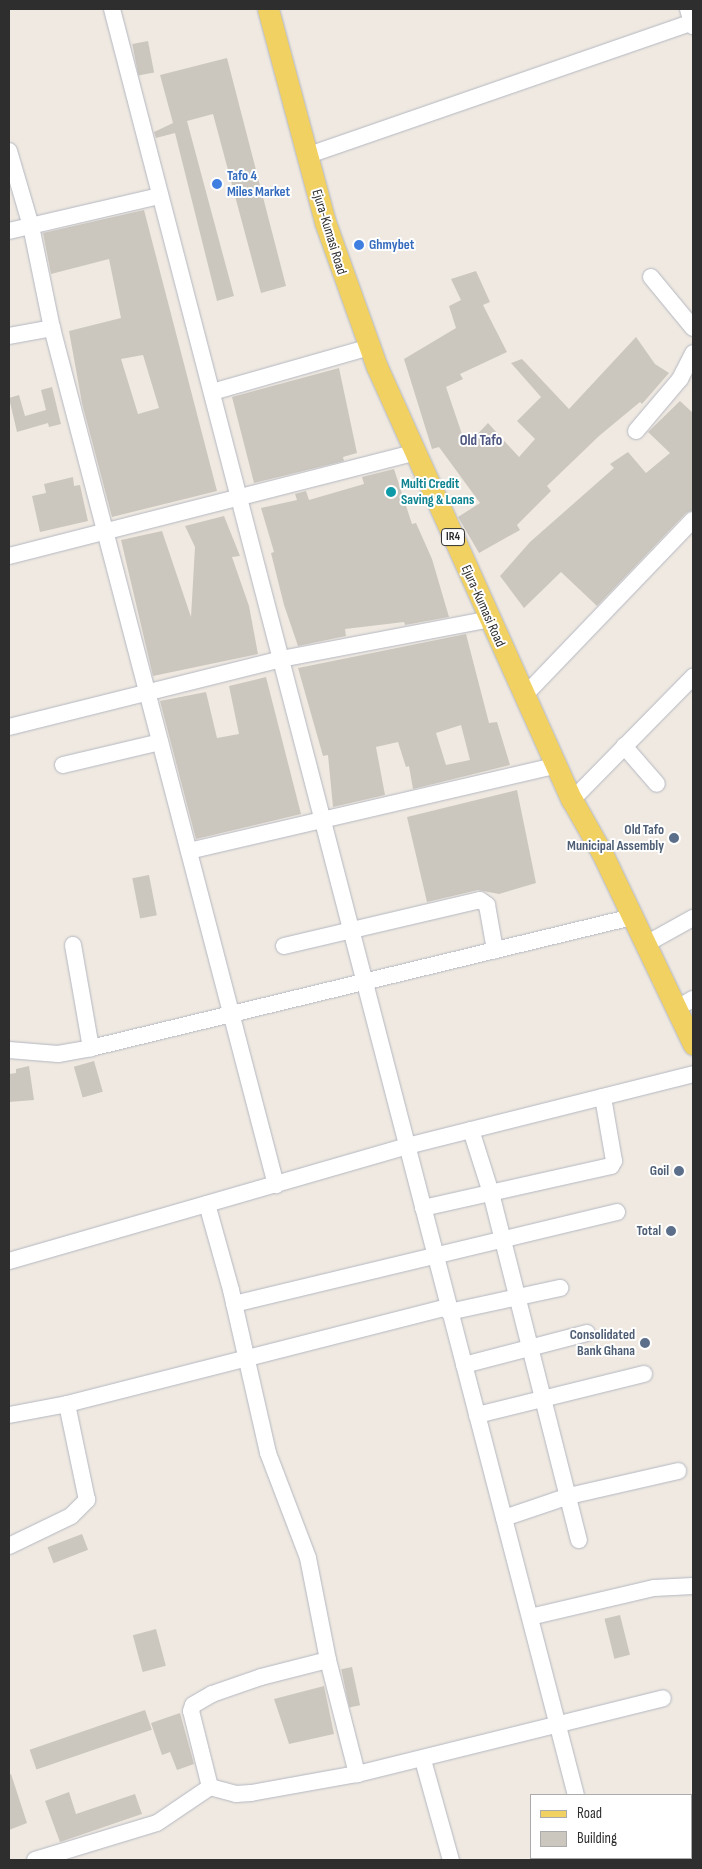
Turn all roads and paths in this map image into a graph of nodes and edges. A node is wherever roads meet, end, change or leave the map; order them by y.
1 (112, 9) edge
2 (268, 9) edge
3 (692, 20) edge
4 (9, 151) edge
5 (306, 156) junction
6 (159, 196) junction
7 (31, 226) junction
8 (9, 231) edge
9 (651, 277) dead end
10 (52, 328) junction
11 (693, 328) edge
12 (9, 336) edge
13 (370, 348) junction
14 (693, 353) edge
15 (212, 392) junction
16 (636, 431) dead end
17 (414, 453) junction
18 (239, 498) junction
19 (693, 520) edge
20 (106, 533) junction
21 (9, 556) edge
22 (490, 619) junction
23 (281, 659) junction
24 (693, 677) edge
25 (147, 692) junction
26 (524, 696) junction
27 (9, 727) edge
28 (160, 742) junction
29 (624, 746) junction
30 (63, 765) dead end
31 (558, 766) junction
32 (658, 784) dead end
33 (572, 800) junction
34 (322, 822) junction
35 (189, 851) junction
36 (632, 917) junction
37 (693, 918) edge
38 (351, 929) junction
39 (646, 944) junction
40 (73, 945) dead end
41 (284, 946) dead end
42 (495, 950) junction
43 (364, 982) junction
44 (686, 1003) edge
45 (230, 1016) junction
46 (693, 1044) edge
47 (90, 1048) junction
48 (9, 1050) edge
49 (693, 1074) edge
50 (603, 1097) junction
51 (471, 1130) junction
52 (407, 1146) junction
53 (276, 1184) junction
54 (491, 1193) junction
55 (207, 1204) junction
56 (423, 1208) junction
57 (617, 1212) dead end
58 (503, 1240) junction
59 (435, 1256) junction
60 (9, 1261) edge
61 (560, 1288) dead end
62 (518, 1296) junction
63 (234, 1304) junction
64 (448, 1309) junction
65 (587, 1333) dead end
66 (532, 1349) junction
67 (246, 1359) junction
68 (464, 1365) junction
69 (644, 1374) dead end
70 (544, 1400) junction
71 (67, 1404) junction
72 (477, 1414) junction
73 (9, 1415) edge
74 (678, 1472) dead end
75 (569, 1496) junction
76 (504, 1518) junction
77 (579, 1540) dead end
78 (9, 1546) edge
79 (693, 1586) edge
80 (530, 1617) junction
81 (328, 1660) junction
82 (663, 1698) dead end
83 (558, 1725) junction
84 (423, 1760) junction
85 (357, 1774) junction
86 (210, 1786) junction
87 (576, 1794) edge
88 (36, 1860) edge
89 (451, 1860) edge

1 - 6 street
2 - 5 main road, Ejura-Kumasi Road / IR4
3 - 5 street
4 - 7 street
5 - 13 main road, Ejura-Kumasi Road / IR4
6 - 7 street
6 - 15 street
7 - 8 street
7 - 10 street
9 - 11 street
10 - 12 street
10 - 20 street
13 - 15 street
13 - 17 main road, Ejura-Kumasi Road / IR4
14 - 16 street
15 - 18 street
17 - 18 street
17 - 22 main road, Ejura-Kumasi Road / IR4
18 - 20 street
18 - 23 street
19 - 26 street
20 - 21 street
20 - 25 street
22 - 23 street
22 - 26 main road, Ejura-Kumasi Road / IR4
23 - 25 street
23 - 34 street
24 - 29 street
25 - 27 street
25 - 28 street
26 - 31 main road, Ejura-Kumasi Road / IR4
28 - 30 street
28 - 35 street
29 - 32 street
29 - 33 street
31 - 33 main road, Ejura-Kumasi Road / IR4
31 - 34 street
33 - 36 main road, Ejura-Kumasi Road / IR4
34 - 35 street
34 - 38 street
35 - 45 street
36 - 39 main road, Ejura-Kumasi Road / IR4
36 - 42 street
37 - 39 street
38 - 41 street
38 - 42 street
38 - 43 street
39 - 44 main road, Ejura-Kumasi Road / IR4
40 - 47 street
42 - 43 street
43 - 45 street
43 - 52 street
44 - 46 main road, Ejura-Kumasi Road / IR4
45 - 47 street
45 - 53 street
47 - 48 street
49 - 50 street
50 - 51 street
50 - 54 street
51 - 52 street
51 - 54 street
52 - 53 street
52 - 56 street
53 - 55 street
54 - 56 street
54 - 58 street
55 - 60 street
55 - 63 street
56 - 59 street
57 - 58 street
58 - 59 street
58 - 62 street
59 - 63 street
59 - 64 street
61 - 62 street
62 - 64 street
62 - 66 street
63 - 67 street
64 - 67 street
64 - 68 street
65 - 66 street
66 - 68 street
66 - 70 street
67 - 71 street
67 - 81 street
68 - 72 street
69 - 70 street
70 - 72 street
70 - 75 street
71 - 73 street
71 - 78 street
72 - 76 street
74 - 75 street
75 - 76 street
75 - 77 street
76 - 80 street
79 - 80 street
80 - 83 street
81 - 85 street
81 - 86 street
82 - 83 street
83 - 84 street
83 - 87 street
84 - 85 street
84 - 89 street
85 - 86 street
86 - 88 street

